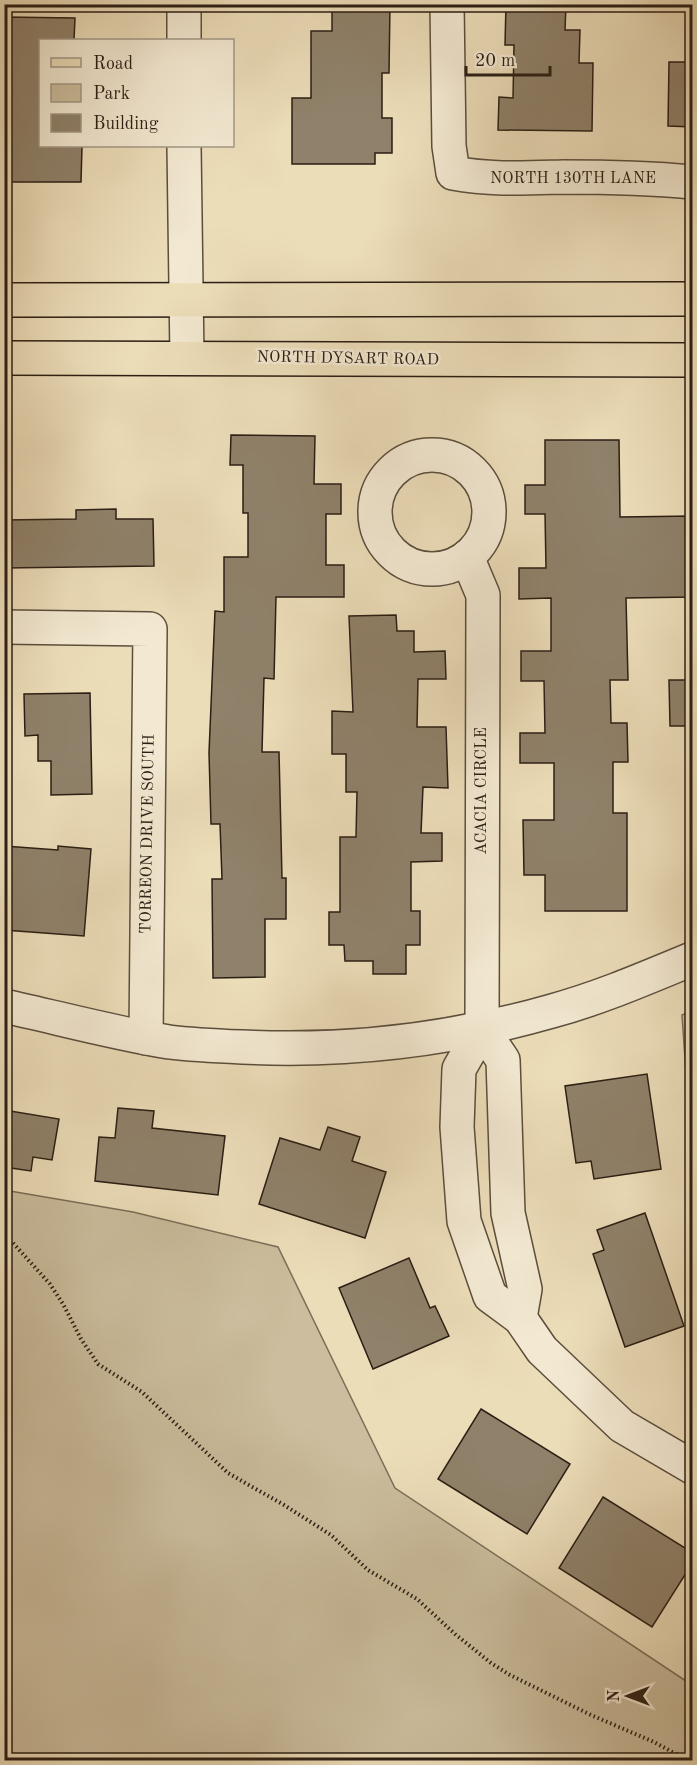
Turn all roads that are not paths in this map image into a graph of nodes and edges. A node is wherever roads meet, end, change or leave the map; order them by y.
1 (184, 4) edge
2 (447, 4) edge
3 (184, 39) edge
4 (184, 147) edge
5 (693, 182) edge
6 (693, 299) edge
7 (4, 300) edge
8 (186, 300) junction
9 (4, 358) edge
10 (186, 358) junction
11 (693, 360) edge
12 (467, 557) dead end
13 (4, 627) edge
14 (693, 959) edge
15 (4, 1006) edge
16 (482, 1029) junction
17 (146, 1038) junction
18 (520, 1318) junction
19 (693, 1467) edge

1 - 3 street
2 - 5 street, NORTH 130TH LANE
4 - 8 street
6 - 8 main road
7 - 8 main road
8 - 10 street
9 - 10 main road, NORTH DYSART ROAD
10 - 11 main road, NORTH DYSART ROAD
12 - 16 street, ACACIA CIRCLE
13 - 17 street, TORREON DRIVE SOUTH
14 - 16 street
15 - 17 street
16 - 17 street
16 - 18 street
16 - 18 street
18 - 19 street

